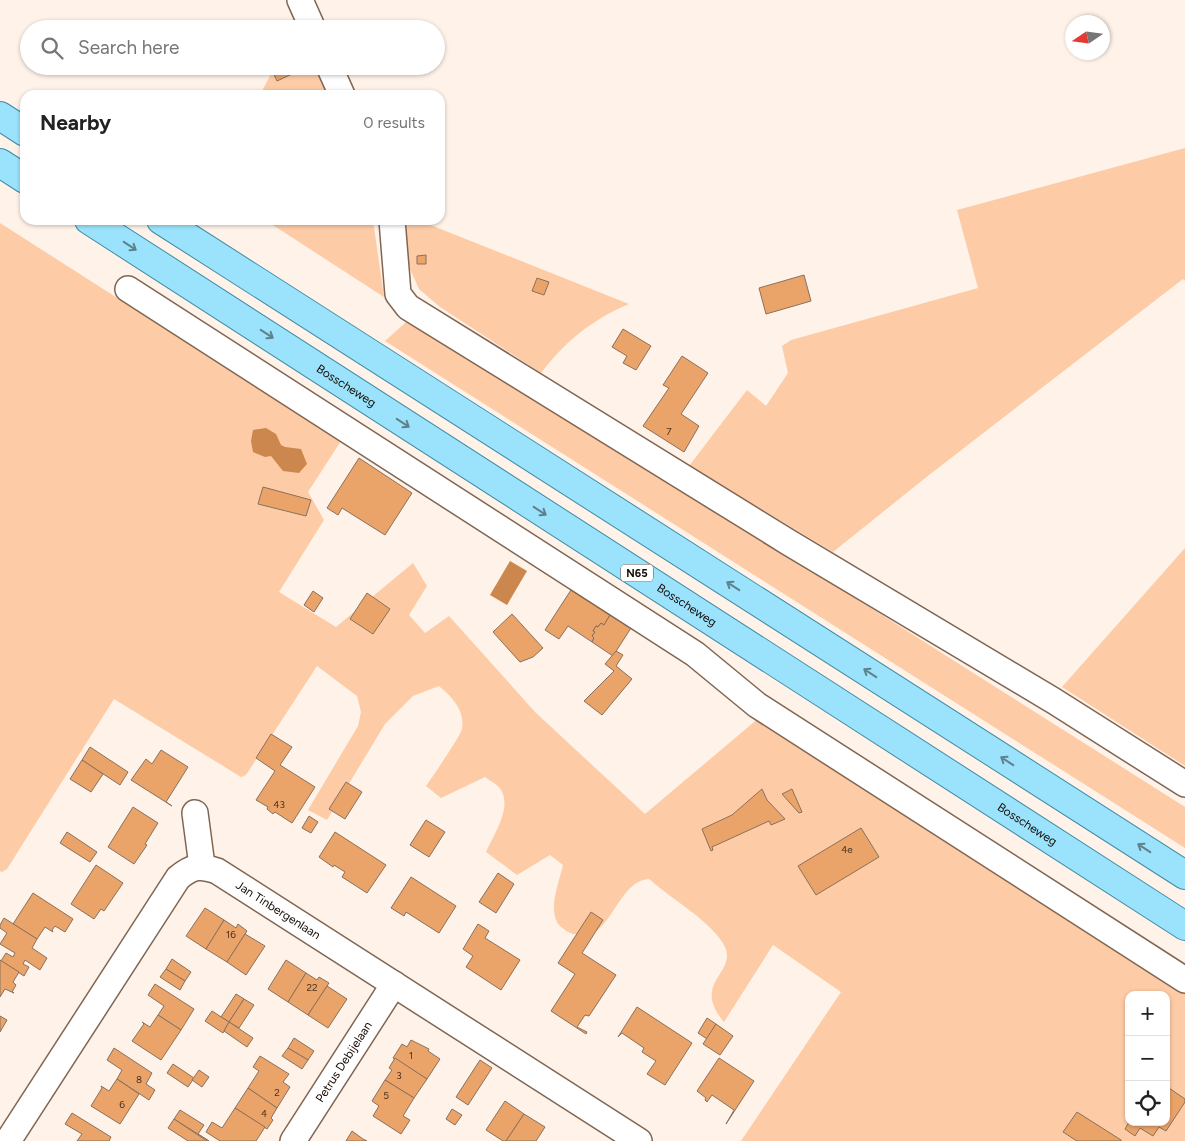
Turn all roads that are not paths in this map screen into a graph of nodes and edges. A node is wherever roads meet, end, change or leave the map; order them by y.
1 (300, 0) edge
2 (309, 20) edge
3 (333, 75) edge
4 (340, 90) edge
5 (0, 116) edge
6 (20, 129) edge
7 (0, 163) edge
8 (20, 176) edge
9 (97, 225) edge
10 (168, 225) edge
11 (392, 225) edge
12 (128, 289) dead end
13 (1185, 784) edge
14 (195, 812) dead end
15 (202, 866) junction
16 (1185, 874) edge
17 (1185, 926) edge
18 (1185, 980) edge
19 (394, 984) junction
20 (8, 1141) edge
21 (293, 1141) edge
22 (639, 1141) edge

1 - 2 street
3 - 4 street
5 - 6 main road
7 - 8 main road
9 -> 17 main road, Bosscheweg / N65
16 -> 10 main road
11 - 13 street
12 - 18 street
14 - 15 street
15 - 19 street, Jan Tinbergenlaan
15 - 20 street
19 - 21 street, Petrus Debijelaan
19 - 22 street, Jan Tinbergenlaan

